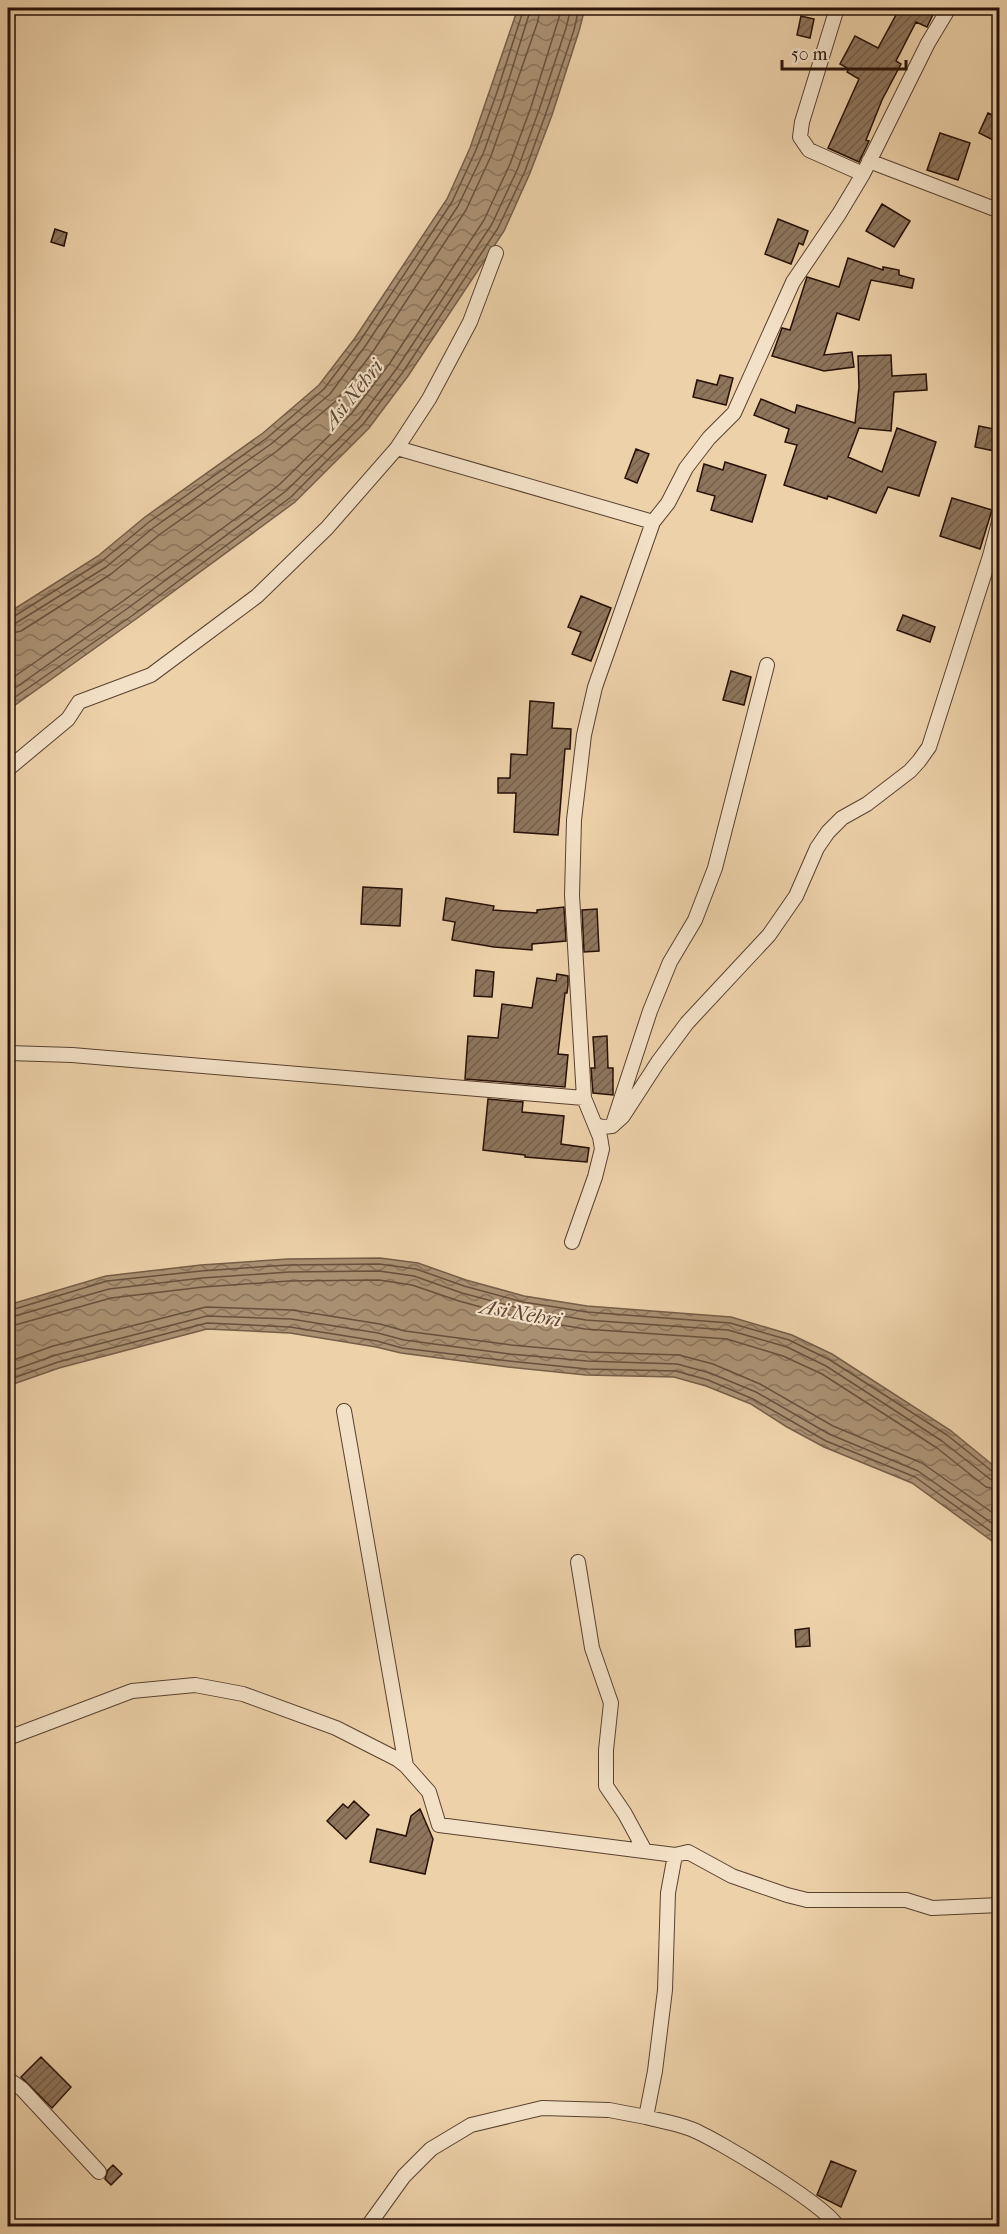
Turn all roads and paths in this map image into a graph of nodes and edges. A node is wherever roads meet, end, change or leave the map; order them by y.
1 (15, 8) edge
2 (837, 8) edge
3 (949, 8) edge
4 (8, 65) edge
5 (869, 161) junction
6 (863, 174) junction
7 (999, 212) edge
8 (496, 253) dead end
9 (397, 448) junction
10 (999, 518) edge
11 (653, 522) junction
12 (767, 665) dead end
13 (8, 769) edge
14 (8, 1053) edge
15 (584, 1098) junction
16 (595, 1125) junction
17 (612, 1126) junction
18 (572, 1242) dead end
19 (344, 1411) dead end
20 (578, 1562) dead end
21 (8, 1738) edge
22 (406, 1766) junction
23 (645, 1851) junction
24 (675, 1855) junction
25 (999, 1905) edge
26 (8, 2079) edge
27 (646, 2117) junction
28 (99, 2172) dead end
29 (368, 2226) edge
30 (837, 2226) edge

1 - 4 path
2 - 6 street
3 - 5 street
5 - 6 street
5 - 7 street
6 - 11 street
8 - 9 street
9 - 11 street
9 - 13 street
10 - 17 street
11 - 15 street
12 - 17 street
14 - 15 street
15 - 16 street
16 - 17 street
16 - 18 street
19 - 22 street
20 - 23 street
21 - 22 street
22 - 23 street
23 - 24 street
24 - 25 street
24 - 27 street
26 - 28 street
27 - 29 street
27 - 30 street

